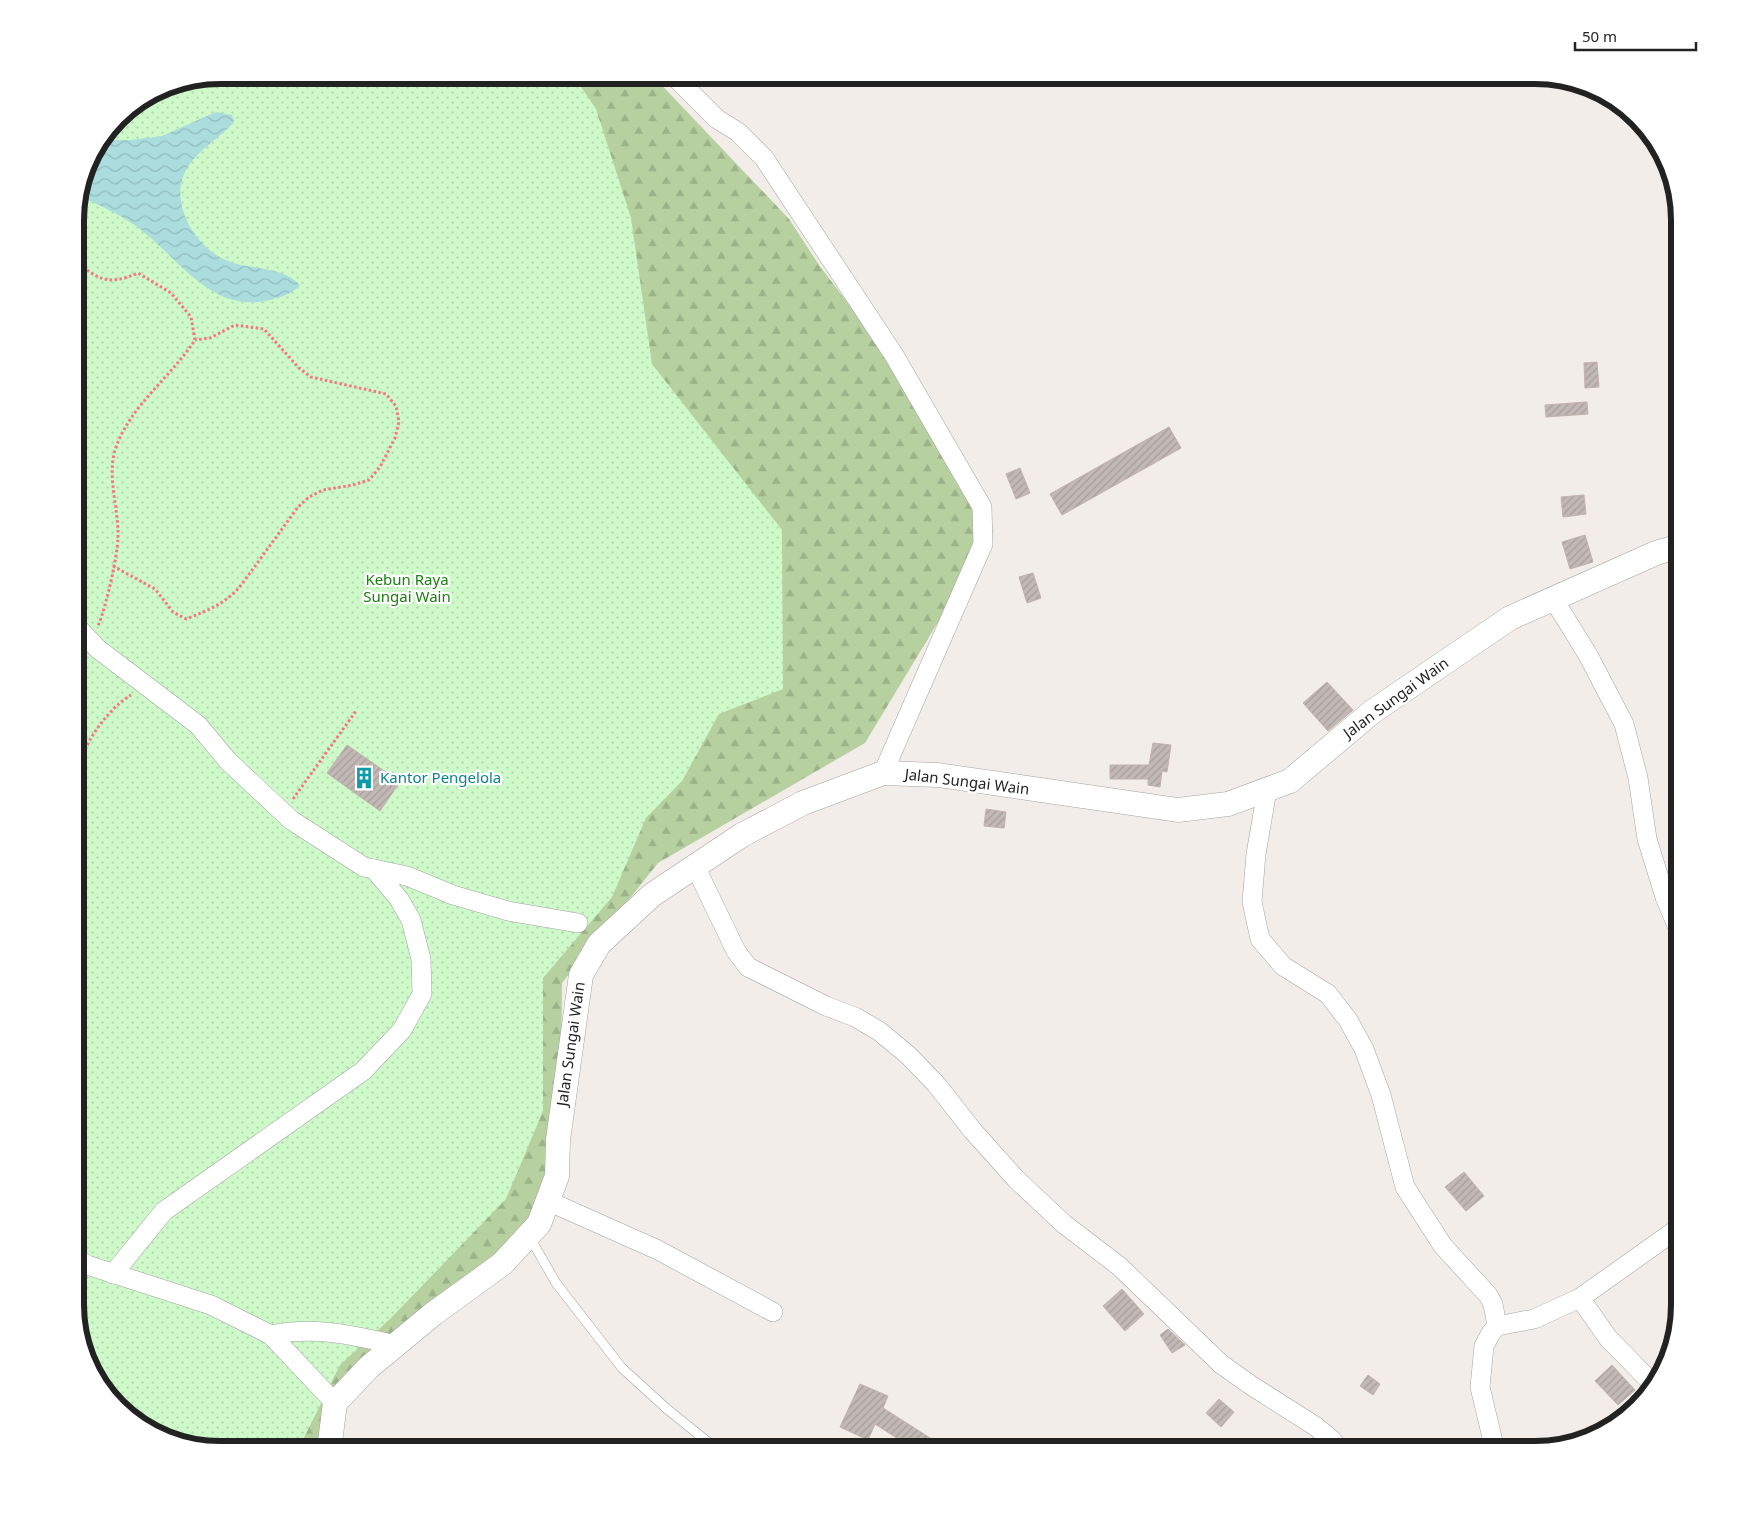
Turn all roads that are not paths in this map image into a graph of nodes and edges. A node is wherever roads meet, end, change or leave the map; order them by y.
1 (683, 84) edge
2 (1671, 549) edge
3 (1554, 600) junction
4 (84, 634) edge
5 (883, 773) junction
6 (1267, 790) junction
7 (695, 866) junction
8 (374, 869) junction
9 (1671, 911) edge
10 (578, 923) dead end
11 (548, 1201) junction
12 (1671, 1233) edge
13 (528, 1236) junction
14 (84, 1263) edge
15 (113, 1274) junction
16 (1580, 1298) junction
17 (773, 1312) dead end
18 (1497, 1326) junction
19 (271, 1335) junction
20 (396, 1345) junction
21 (1649, 1380) edge
22 (335, 1403) junction
23 (330, 1441) edge
24 (707, 1441) edge
25 (1331, 1441) edge
26 (1493, 1441) edge

1 - 5 street
2 - 3 street, Jalan Sungai Wain
3 - 6 street, Jalan Sungai Wain
3 - 9 street
4 - 8 street
5 - 6 street, Jalan Sungai Wain
5 - 7 street, Jalan Sungai Wain
6 - 18 street
7 - 11 street, Jalan Sungai Wain
7 - 25 street
8 - 10 street
8 - 15 street
11 - 13 street, Jalan Sungai Wain
11 - 17 street
12 - 16 street
13 - 20 street, Jalan Sungai Wain
13 - 24 lane
14 - 15 street
15 - 19 street
16 - 18 street
16 - 21 street
18 - 26 street
19 - 20 street
19 - 22 street
20 - 22 street, Jalan Sungai Wain
22 - 23 street

